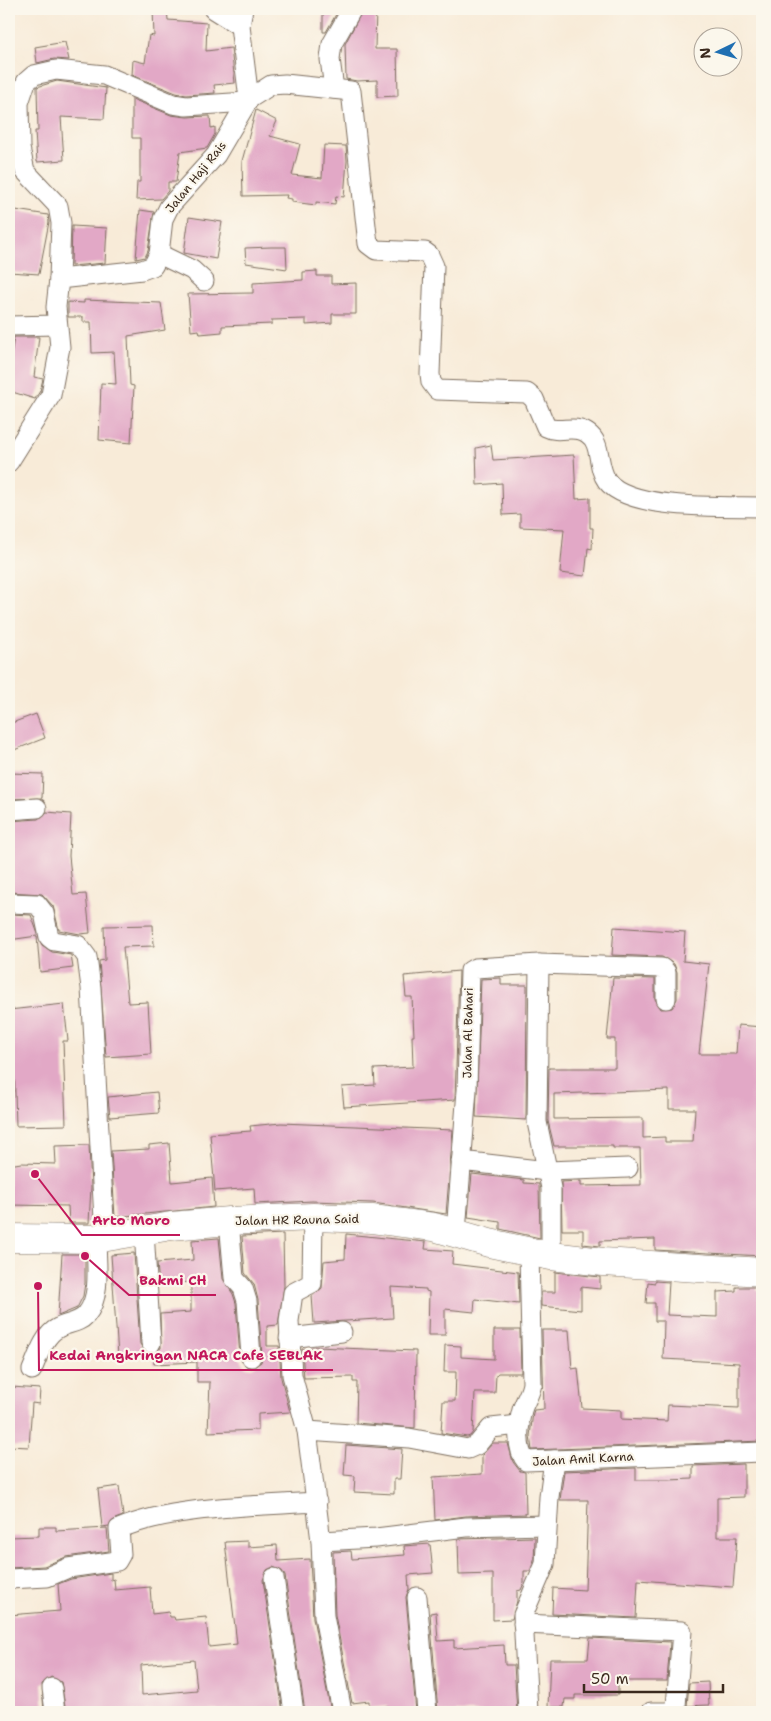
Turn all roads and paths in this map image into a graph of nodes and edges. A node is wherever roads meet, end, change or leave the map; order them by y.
1 (213, 9) edge
2 (352, 9) edge
3 (242, 18) edge
4 (334, 89) junction
5 (248, 101) junction
6 (159, 254) junction
7 (59, 279) junction
8 (204, 280) dead end
9 (57, 325) junction
10 (9, 326) edge
11 (9, 462) edge
12 (762, 507) edge
13 (37, 808) dead end
14 (9, 810) edge
15 (9, 903) edge
16 (539, 964) junction
17 (666, 999) dead end
18 (461, 1161) junction
19 (628, 1168) dead end
20 (547, 1171) junction
21 (313, 1217) junction
22 (229, 1221) junction
23 (144, 1231) junction
24 (456, 1232) junction
25 (9, 1238) edge
26 (101, 1238) junction
27 (540, 1254) junction
28 (762, 1272) edge
29 (342, 1332) dead end
30 (289, 1338) junction
31 (151, 1343) dead end
32 (250, 1357) dead end
33 (32, 1370) dead end
34 (520, 1425) junction
35 (307, 1431) junction
36 (762, 1452) edge
37 (554, 1460) junction
38 (317, 1502) junction
39 (547, 1525) junction
40 (321, 1541) junction
41 (9, 1578) edge
42 (274, 1578) dead end
43 (417, 1597) dead end
44 (523, 1624) junction
45 (52, 1688) dead end
46 (54, 1712) edge
47 (294, 1712) edge
48 (342, 1712) edge
49 (427, 1712) edge
50 (528, 1712) edge
51 (651, 1712) edge

1 - 3 street
2 - 4 street
3 - 5 street
4 - 5 street
4 - 12 street
5 - 6 street, Jalan Haji Rais
5 - 7 street
6 - 7 street
6 - 8 street
7 - 9 street
9 - 10 street
9 - 11 street
13 - 14 street
15 - 26 street
16 - 17 street, Jalan Al Bahari
16 - 18 street, Jalan Al Bahari
16 - 20 street, Jalan Amil Karna
18 - 20 street
18 - 24 street, Jalan Al Bahari
19 - 20 street
20 - 27 street, Jalan Amil Karna
21 - 22 main road, Jalan HR Rauna Said
21 - 24 main road, Jalan HR Rauna Said
21 - 30 street
22 - 23 main road, Jalan HR Rauna Said
22 - 32 street
23 - 26 main road, Jalan HR Rauna Said
23 - 31 street
24 - 27 main road, Jalan HR Rauna Said
25 - 26 main road, Jalan HR Rauna Said
26 - 33 street
27 - 28 main road, Jalan HR Rauna Said
27 - 34 street, Jalan Amil Karna
29 - 30 street
30 - 35 street
34 - 35 street
34 - 37 street, Jalan Amil Karna
35 - 38 street
36 - 37 street, Jalan Amil Karna
37 - 39 street
38 - 40 street
38 - 41 street
39 - 40 street
39 - 44 street
40 - 48 street
42 - 47 street
43 - 49 street
44 - 50 street
44 - 51 street
45 - 46 street

